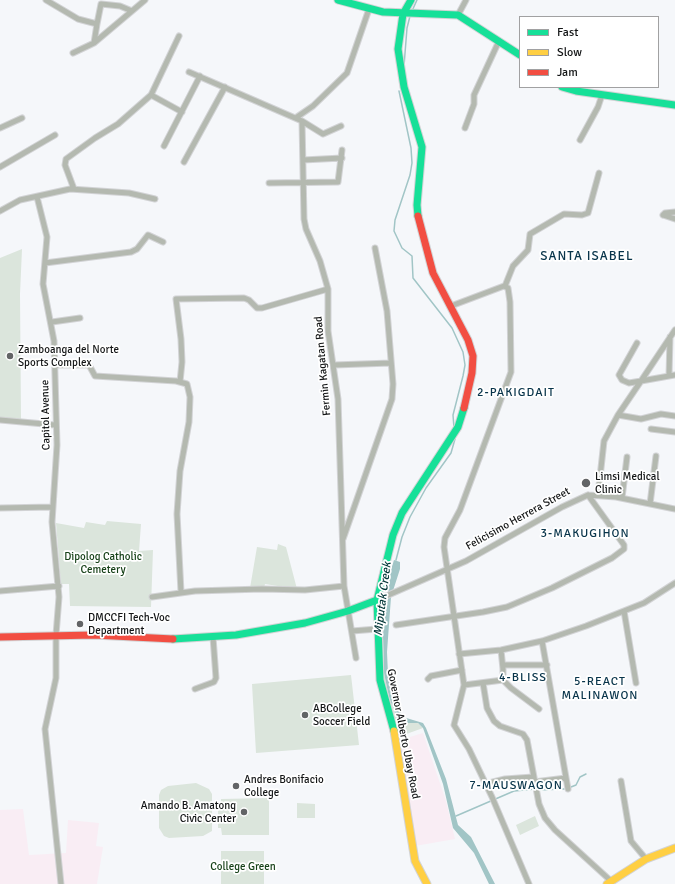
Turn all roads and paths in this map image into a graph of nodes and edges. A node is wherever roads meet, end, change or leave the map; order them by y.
1 (46, 0) edge
2 (145, 0) edge
3 (338, 0) edge
4 (411, 0) edge
5 (466, 0) edge
6 (369, 9) junction
7 (132, 11) junction
8 (409, 14) junction
9 (458, 15) junction
10 (97, 24) junction
11 (179, 36) dead end
12 (499, 41) junction
13 (94, 43) junction
14 (73, 53) dead end
15 (519, 54) edge
16 (189, 72) dead end
17 (200, 76) junction
18 (225, 87) junction
19 (567, 88) edge
20 (151, 95) junction
21 (602, 95) junction
22 (675, 105) edge
23 (182, 112) junction
24 (296, 117) junction
25 (22, 118) dead end
26 (302, 120) junction
27 (341, 126) dead end
28 (0, 128) edge
29 (465, 128) dead end
30 (55, 135) dead end
31 (580, 140) dead end
32 (164, 146) dead end
33 (342, 150) dead end
34 (342, 158) junction
35 (303, 160) junction
36 (184, 162) dead end
37 (0, 167) edge
38 (598, 173) dead end
39 (269, 183) dead end
40 (303, 183) junction
41 (74, 189) junction
42 (37, 197) junction
43 (155, 199) dead end
44 (0, 211) edge
45 (675, 212) edge
46 (675, 219) edge
47 (163, 242) dead end
48 (375, 248) dead end
49 (45, 264) junction
50 (505, 286) junction
51 (328, 288) junction
52 (451, 306) junction
53 (80, 318) dead end
54 (52, 322) junction
55 (675, 330) edge
56 (670, 336) junction
57 (637, 343) dead end
58 (391, 363) junction
59 (55, 365) junction
60 (334, 365) junction
61 (672, 376) edge
62 (641, 381) junction
63 (180, 382) junction
64 (618, 415) junction
65 (675, 416) edge
66 (0, 420) edge
67 (55, 425) junction
68 (651, 429) dead end
69 (675, 432) edge
70 (656, 456) dead end
71 (627, 457) dead end
72 (588, 495) junction
73 (598, 495) junction
74 (622, 498) junction
75 (650, 504) junction
76 (52, 507) junction
77 (0, 508) edge
78 (675, 509) edge
79 (342, 542) junction
80 (447, 570) junction
81 (675, 583) edge
82 (59, 586) junction
83 (344, 586) junction
84 (0, 591) edge
85 (181, 592) junction
86 (152, 596) dead end
87 (378, 600) junction
88 (348, 611) junction
89 (624, 611) junction
90 (454, 616) junction
91 (396, 625) dead end
92 (377, 629) junction
93 (352, 632) junction
94 (56, 635) junction
95 (0, 637) edge
96 (213, 637) junction
97 (542, 641) junction
98 (500, 650) junction
99 (459, 654) junction
100 (356, 658) dead end
101 (503, 665) junction
102 (547, 665) junction
103 (462, 670) junction
104 (428, 679) dead end
105 (503, 680) junction
106 (483, 683) junction
107 (636, 683) dead end
108 (464, 685) junction
109 (195, 689) dead end
110 (539, 710) dead end
111 (566, 778) junction
112 (621, 781) dead end
113 (534, 782) junction
114 (485, 784) junction
115 (568, 789) dead end
116 (675, 848) edge
117 (646, 860) junction
118 (524, 873) junction
119 (609, 883) edge
120 (61, 884) edge
121 (427, 884) edge
122 (529, 884) edge
123 (532, 884) edge

1 - 10 street
2 - 7 street
3 - 6 main road
4 - 8 main road, Governor Alberto Ubay Road
5 - 9 street
6 - 8 main road
6 - 24 street
7 - 10 street
7 - 13 street
8 - 9 main road
8 - 52 main road, Governor Alberto Ubay Road
9 - 12 main road
10 - 13 street
11 - 20 street
12 - 15 main road
12 - 29 street
13 - 14 street
16 - 17 street
17 - 18 street
17 - 23 street
18 - 24 street
18 - 36 street
19 - 21 main road
20 - 23 street
20 - 41 street
21 - 22 main road
21 - 31 street
23 - 32 street
24 - 26 street
25 - 28 street
26 - 27 street
26 - 35 street, Fermin Kagatan Road
30 - 37 street
33 - 34 street
34 - 35 street
34 - 40 street
35 - 40 street, Fermin Kagatan Road
38 - 50 street
39 - 40 street
40 - 51 street, Fermin Kagatan Road
41 - 42 street
41 - 43 street
42 - 44 street
42 - 49 street, Capitol Avenue
45 - 46 street
47 - 49 street
48 - 58 street
49 - 54 street, Capitol Avenue
50 - 52 street
50 - 80 street
51 - 60 street, Fermin Kagatan Road
51 - 63 street
52 - 87 main road, Governor Alberto Ubay Road
53 - 54 street
54 - 59 street, Capitol Avenue
55 - 56 street
56 - 61 street
56 - 62 street
57 - 62 street
58 - 60 street
58 - 79 street
59 - 63 street
59 - 67 street, Capitol Avenue
60 - 79 street, Fermin Kagatan Road
61 - 62 street
62 - 64 street
63 - 85 street
64 - 65 street
64 - 73 street
66 - 67 street
67 - 76 street, Capitol Avenue
68 - 69 street
70 - 75 street
71 - 74 street
72 - 73 street, Felicisimo Herrera Street
72 - 80 street, Felicisimo Herrera Street
72 - 90 street
73 - 74 street, Felicisimo Herrera Street
74 - 75 street, Felicisimo Herrera Street
75 - 78 street, Felicisimo Herrera Street
76 - 77 street
76 - 82 street, Capitol Avenue
79 - 83 street, Fermin Kagatan Road
80 - 87 street, Felicisimo Herrera Street
80 - 90 street
81 - 89 street
82 - 84 street
82 - 94 street, Capitol Avenue
83 - 85 street
83 - 88 street, Fermin Kagatan Road
85 - 86 street
87 - 88 main road, Felicisimo Herrera Street
87 - 92 main road, Governor Alberto Ubay Road
88 - 93 street, Fermin Kagatan Road
88 - 96 main road, Felicisimo Herrera Street
89 - 97 street
89 - 107 street
90 - 91 street
90 - 99 street
92 - 93 street
92 - 121 main road, Governor Alberto Ubay Road
93 - 100 street, Fermin Kagatan Road
94 - 95 main road, Felicisimo Herrera Street
94 - 96 main road, Felicisimo Herrera Street
94 - 120 street, Capitol Avenue
96 - 109 street
97 - 98 street
97 - 102 street
98 - 99 street
98 - 101 street
99 - 103 street
101 - 102 street
101 - 105 street
102 - 111 street
103 - 104 street
103 - 108 street
105 - 106 street
105 - 110 street
106 - 108 street
106 - 113 street
108 - 114 street
111 - 113 street
111 - 115 street
112 - 117 street
113 - 114 street
113 - 119 street
114 - 118 street
116 - 117 main road
117 - 119 main road
118 - 122 street
118 - 123 street

